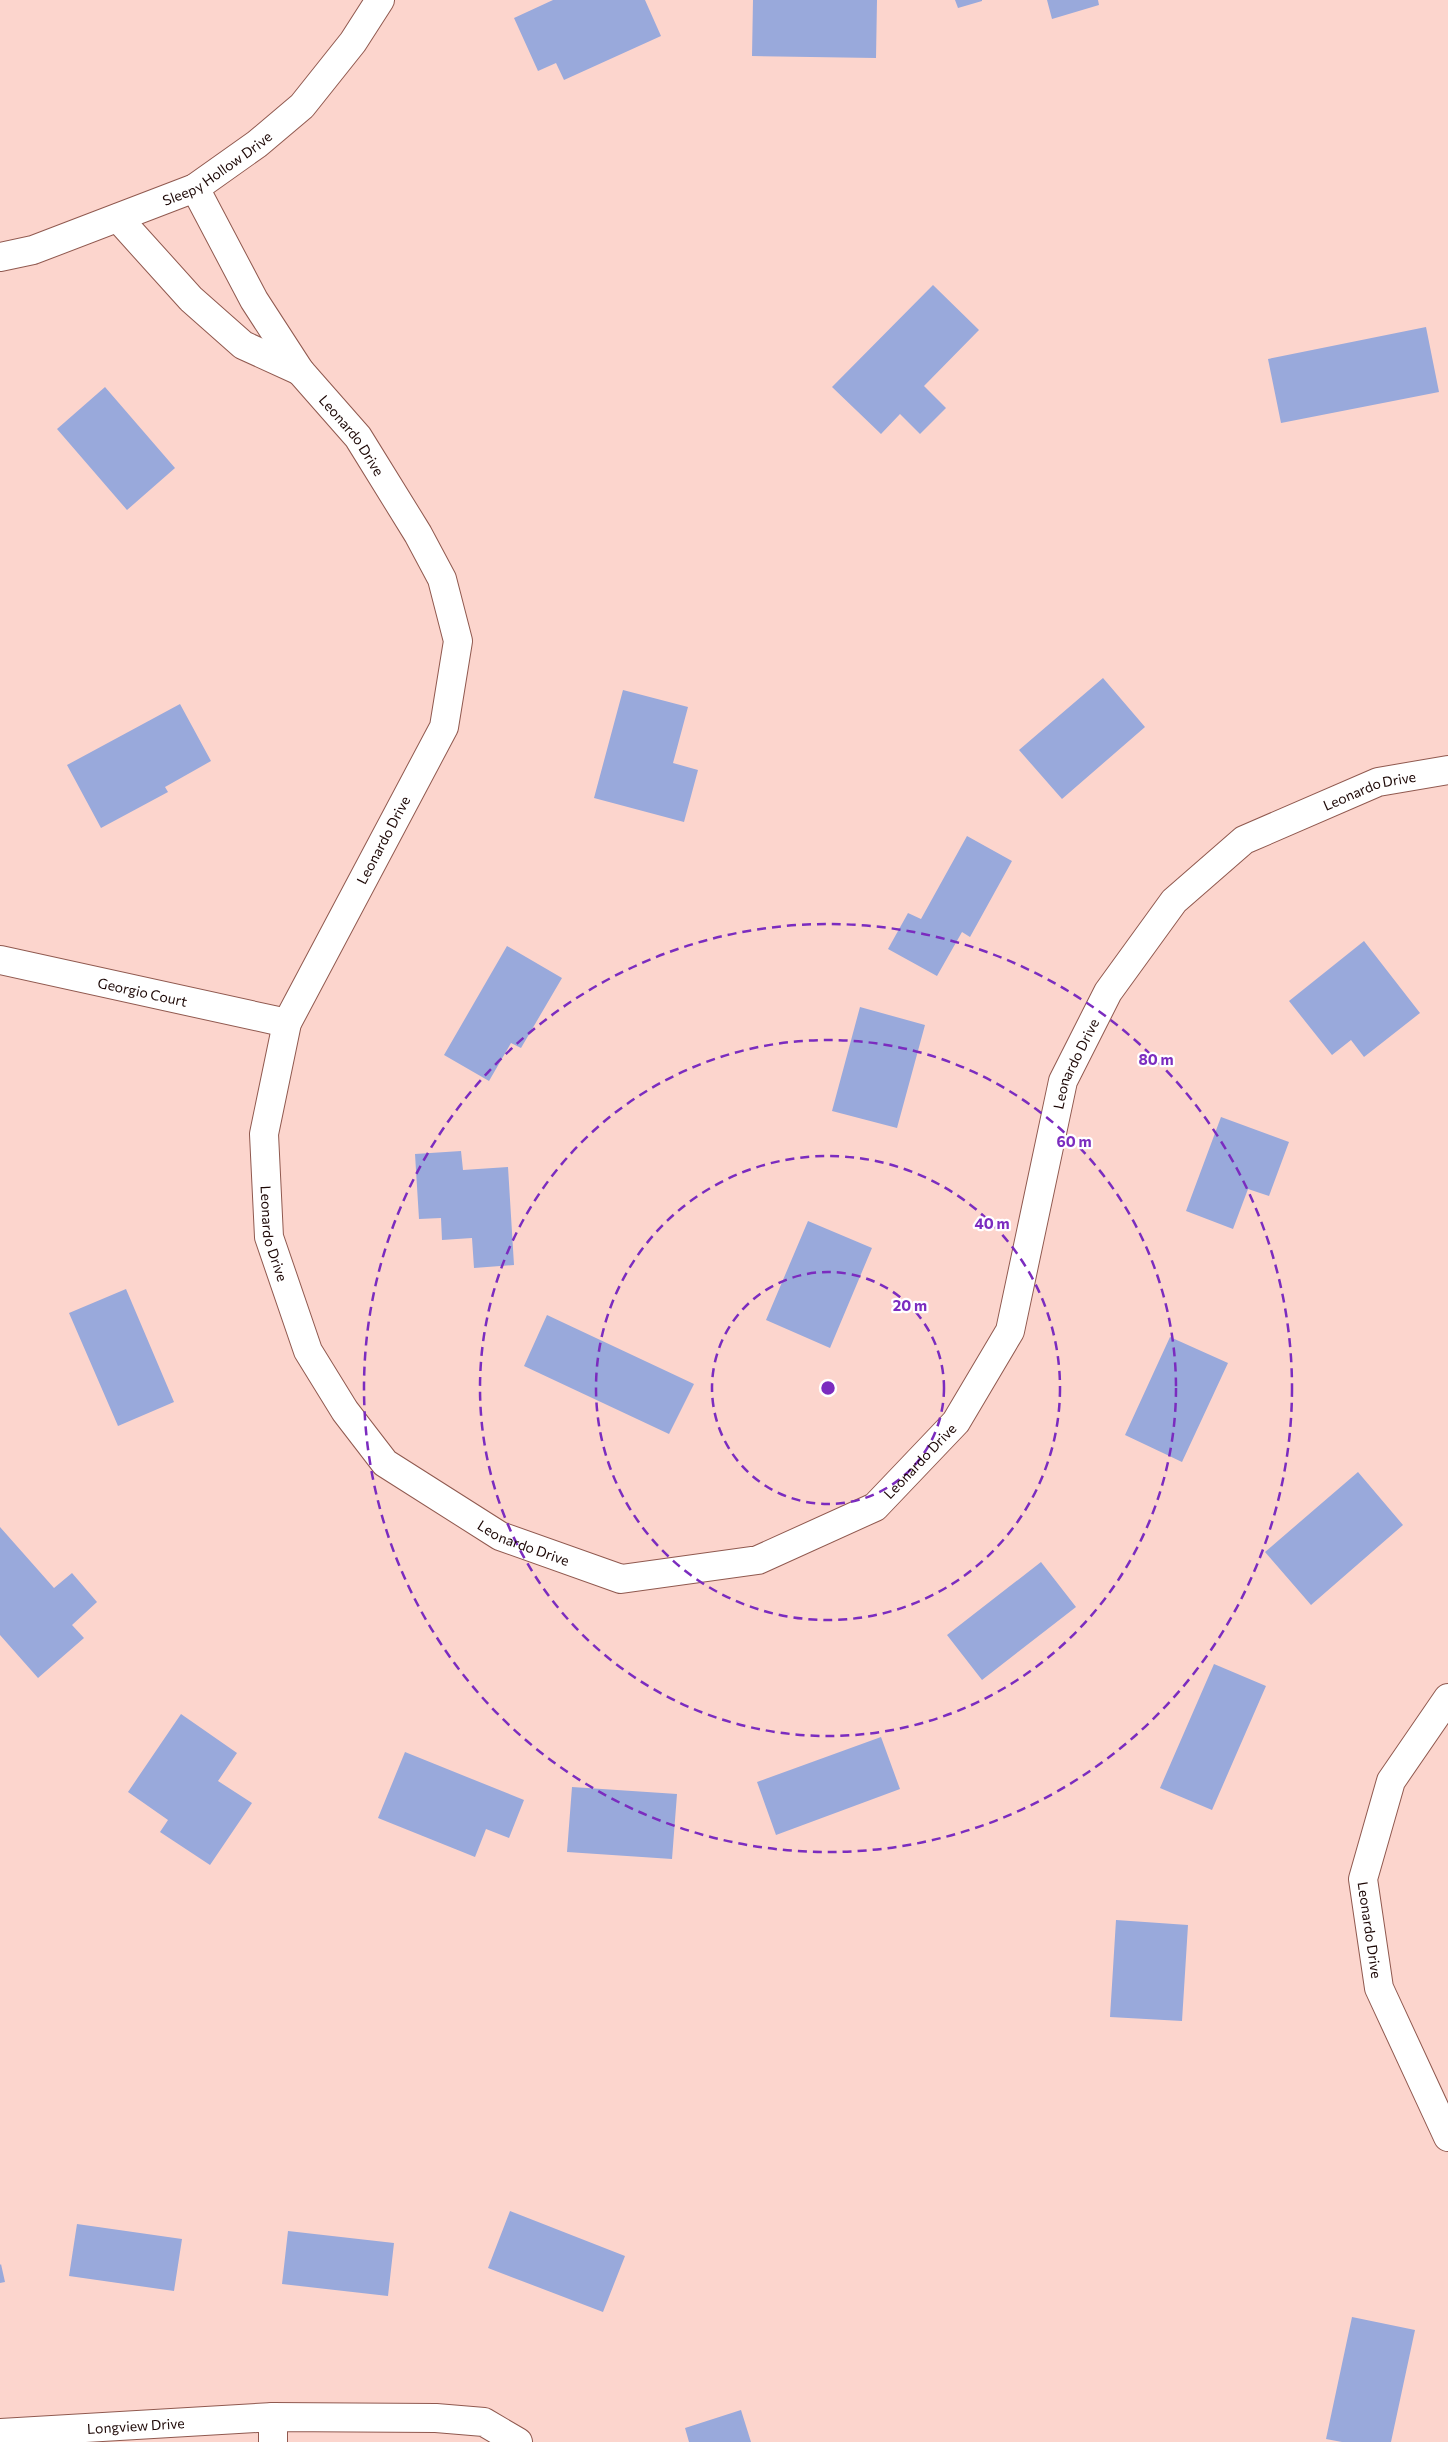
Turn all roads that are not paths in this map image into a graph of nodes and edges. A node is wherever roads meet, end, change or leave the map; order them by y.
1 (380, 0) edge
2 (195, 188) junction
3 (118, 218) junction
4 (0, 257) edge
5 (300, 371) junction
6 (1448, 770) edge
7 (0, 960) edge
8 (287, 1023) junction
9 (1448, 1698) edge
10 (1448, 2137) edge
11 (273, 2430) edge
12 (0, 2433) edge
13 (518, 2442) edge

1 - 2 street, Sleepy Hollow Drive
2 - 3 street, Sleepy Hollow Drive
2 - 5 street, Leonardo Drive
3 - 4 street, Sleepy Hollow Drive
3 - 5 street, Leonardo Drive
5 - 8 street, Leonardo Drive
6 - 8 street, Leonardo Drive
7 - 8 street, Georgio Court
9 - 10 street, Leonardo Drive
11 - 12 street, Longview Drive
11 - 13 street, Longview Drive

